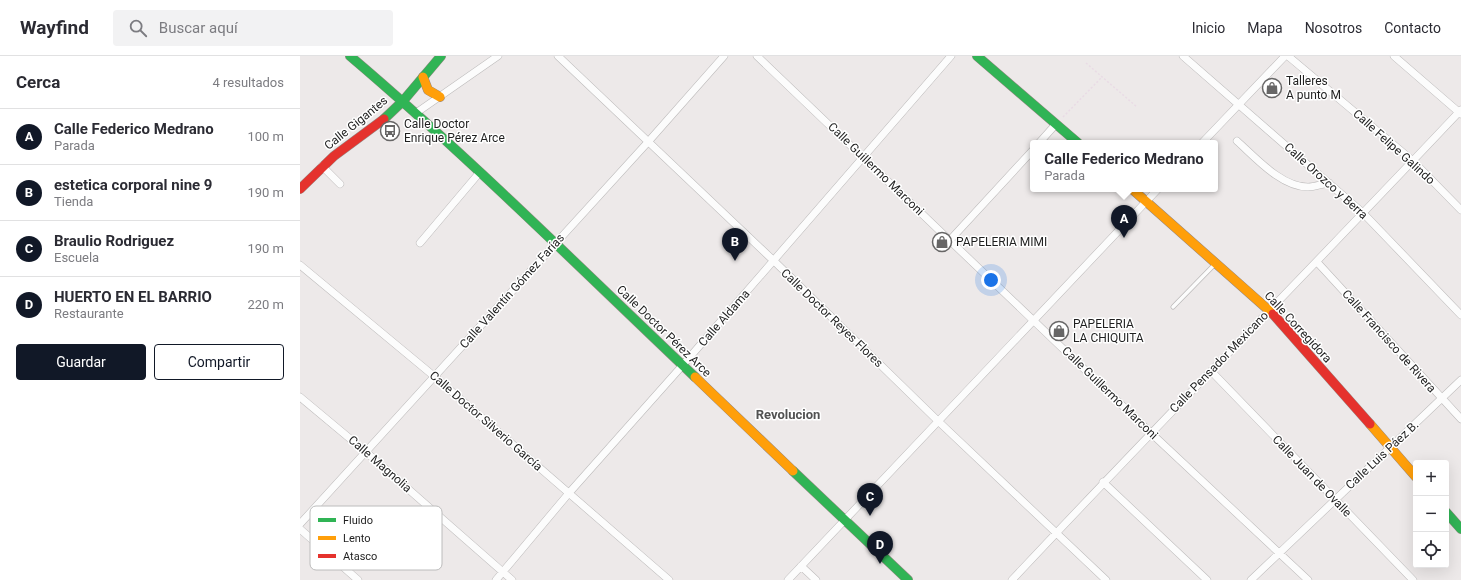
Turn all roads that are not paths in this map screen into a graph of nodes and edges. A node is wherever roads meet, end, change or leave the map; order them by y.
1 (350, 56) edge
2 (441, 56) edge
3 (498, 56) edge
4 (558, 56) edge
5 (724, 56) edge
6 (757, 56) edge
7 (951, 56) edge
8 (977, 56) edge
9 (1184, 56) edge
10 (1286, 56) edge
11 (1394, 56) edge
12 (423, 77) junction
13 (440, 97) junction
14 (403, 101) junction
15 (1239, 104) junction
16 (1460, 112) edge
17 (416, 113) junction
18 (1056, 124) junction
19 (1042, 140) edge
20 (1075, 140) edge
21 (1205, 140) edge
22 (1236, 141) dead end
23 (648, 142) junction
24 (1030, 153) edge
25 (864, 158) junction
26 (1413, 161) junction
27 (322, 166) junction
28 (480, 172) junction
29 (1329, 183) junction
30 (340, 184) dead end
31 (300, 189) edge
32 (1136, 192) edge
33 (1155, 192) edge
34 (1146, 201) junction
35 (1461, 210) edge
36 (1363, 213) junction
37 (950, 240) junction
38 (555, 243) junction
39 (420, 244) dead end
40 (774, 261) junction
41 (1317, 262) junction
42 (1216, 263) junction
43 (300, 265) edge
44 (1173, 308) dead end
45 (1270, 311) junction
46 (1461, 315) edge
47 (1033, 320) junction
48 (682, 366) junction
49 (1211, 371) junction
50 (435, 377) junction
51 (1461, 380) edge
52 (300, 396) edge
53 (1442, 398) junction
54 (1461, 419) edge
55 (938, 421) junction
56 (1151, 433) junction
57 (1390, 448) junction
58 (366, 452) junction
59 (1413, 474) edge
60 (1103, 482) junction
61 (569, 493) junction
62 (1335, 500) junction
63 (316, 506) edge
64 (428, 506) edge
65 (310, 513) edge
66 (1449, 515) edge
67 (442, 519) edge
68 (844, 519) junction
69 (300, 524) edge
70 (300, 529) edge
71 (1461, 529) edge
72 (1056, 533) junction
73 (310, 538) edge
74 (1279, 553) junction
75 (801, 566) junction
76 (347, 570) edge
77 (503, 572) junction
78 (358, 580) edge
79 (496, 580) edge
80 (512, 580) edge
81 (669, 580) edge
82 (788, 580) edge
83 (816, 580) edge
84 (908, 580) edge
85 (1012, 580) edge
86 (1106, 580) edge
87 (1207, 580) edge
88 (1251, 580) edge
89 (1308, 580) edge
90 (1413, 580) edge

1 - 14 street, Calle Doctor Pérez Arce
2 - 12 street, Calle Gigantes
3 - 13 street
4 - 23 street, Calle Doctor Reyes Flores
5 - 23 street, Calle Valentín Gómez Farías
6 - 25 street, Calle Guillermo Marconi
7 - 25 street, Calle Aldama
8 - 18 street
9 - 15 street, Calle Orozco y Berra
10 - 15 street
10 - 26 street, Calle Felipe Galindo
11 - 16 street
12 - 13 street
12 - 14 street, Calle Gigantes
13 - 17 street
14 - 17 street, Calle Doctor Pérez Arce
14 - 27 street, Calle Gigantes
15 - 21 street
15 - 29 street, Calle Orozco y Berra
16 - 26 street, Calle Pensador Mexicano
17 - 28 street, Calle Doctor Pérez Arce
18 - 19 street
18 - 20 street
22 - 29 street
23 - 38 street, Calle Valentín Gómez Farías
23 - 40 street, Calle Doctor Reyes Flores
24 - 37 street
25 - 37 street, Calle Guillermo Marconi
25 - 40 street, Calle Aldama
26 - 35 street, Calle Felipe Galindo
26 - 36 street, Calle Pensador Mexicano
27 - 30 street
27 - 31 street, Calle Gigantes
28 - 38 street, Calle Doctor Pérez Arce
28 - 39 street
29 - 36 street, Calle Orozco y Berra
32 - 34 street, Calle Corregidora
33 - 34 street
34 - 42 street, Calle Corregidora
34 - 47 street
36 - 41 street, Calle Pensador Mexicano
36 - 46 street, Calle Orozco y Berra
37 - 47 street, Calle Guillermo Marconi
38 - 48 street, Calle Doctor Pérez Arce
38 - 50 street, Calle Valentín Gómez Farías
40 - 48 street, Calle Aldama
40 - 55 street, Calle Doctor Reyes Flores
41 - 45 street, Calle Pensador Mexicano
41 - 53 street, Calle Francisco de Rivera
42 - 44 lane
42 - 45 street, Calle Corregidora
43 - 50 street, Calle Doctor Silverio García
45 - 49 street, Calle Pensador Mexicano
45 - 57 street, Calle Corregidora
47 - 55 street
47 - 56 street, Calle Guillermo Marconi
48 - 61 street, Calle Aldama
48 - 68 street, Calle Doctor Pérez Arce
49 - 56 street, Calle Pensador Mexicano
49 - 62 street, Calle Juan de Ovalle
50 - 58 street, Calle Valentín Gómez Farías
50 - 61 street, Calle Doctor Silverio García
51 - 53 street, Calle Luis Páez B.
52 - 58 street, Calle Magnolia
53 - 54 street, Calle Francisco de Rivera
53 - 57 street, Calle Luis Páez B.
55 - 68 street
55 - 72 street, Calle Doctor Reyes Flores
56 - 60 street, Calle Pensador Mexicano
56 - 74 street, Calle Guillermo Marconi
57 - 59 street, Calle Corregidora
57 - 62 street, Calle Luis Páez B.
58 - 63 street, Calle Valentín Gómez Farías
58 - 64 street, Calle Magnolia
60 - 72 street, Calle Pensador Mexicano
60 - 87 street
61 - 77 street, Calle Aldama
61 - 81 street, Calle Doctor Silverio García
62 - 74 street, Calle Luis Páez B.
62 - 90 street, Calle Juan de Ovalle
65 - 69 street, Calle Valentín Gómez Farías
66 - 71 street
67 - 77 street, Calle Magnolia
68 - 75 street
68 - 84 street, Calle Doctor Pérez Arce
70 - 73 street
72 - 85 street, Calle Pensador Mexicano
72 - 86 street, Calle Doctor Reyes Flores
74 - 88 street, Calle Luis Páez B.
74 - 89 street, Calle Guillermo Marconi
75 - 82 street
75 - 83 street
76 - 78 street
77 - 79 street, Calle Aldama
77 - 80 street, Calle Magnolia

